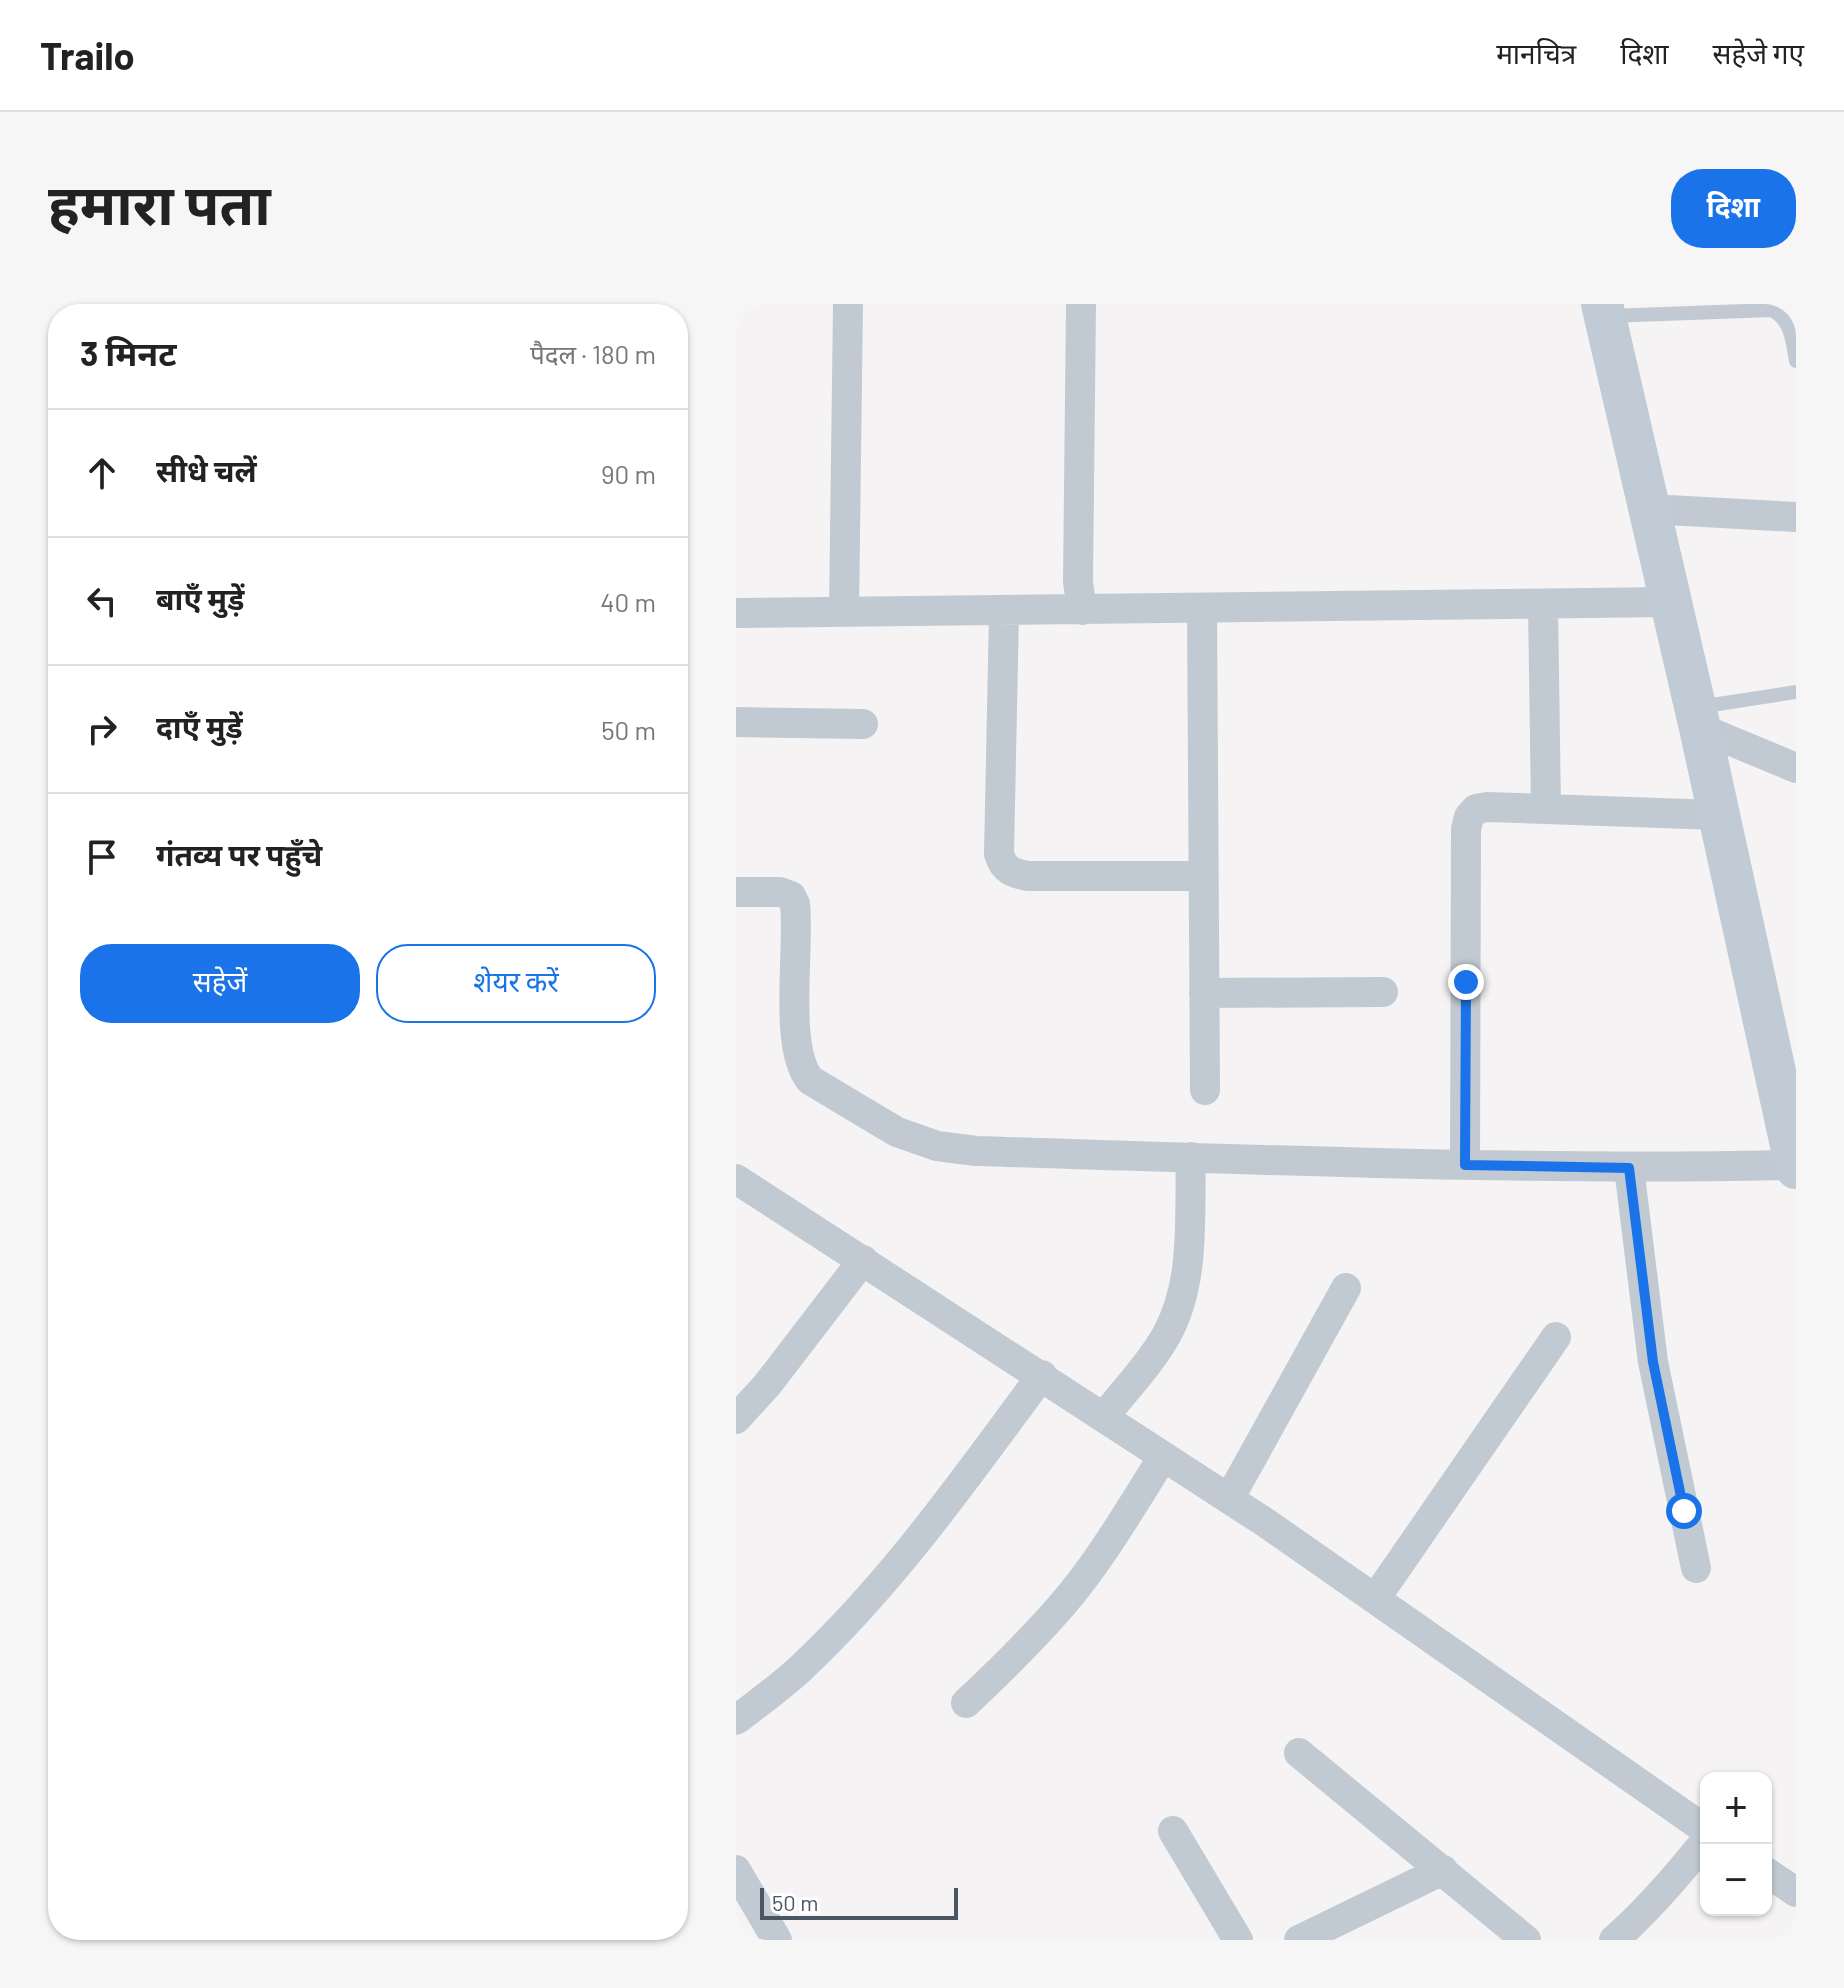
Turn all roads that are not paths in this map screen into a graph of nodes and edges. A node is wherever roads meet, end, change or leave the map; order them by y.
1 (848, 304) edge
2 (1081, 304) edge
3 (1604, 310) edge
4 (1796, 361) edge
5 (1649, 509) junction
6 (1796, 517) edge
7 (1669, 602) junction
8 (1543, 604) junction
9 (1202, 609) junction
10 (1082, 610) junction
11 (844, 612) junction
12 (1004, 612) junction
13 (736, 613) edge
14 (1796, 692) edge
15 (1698, 718) junction
16 (736, 722) edge
17 (863, 724) dead end
18 (1796, 768) edge
19 (1546, 809) junction
20 (1717, 815) junction
21 (1203, 876) junction
22 (736, 892) edge
23 (1383, 992) dead end
24 (1204, 993) junction
25 (1783, 1052) edge
26 (1205, 1090) dead end
27 (1191, 1157) junction
28 (1465, 1165) junction
29 (1796, 1167) edge
30 (1629, 1168) junction
31 (736, 1180) edge
32 (863, 1260) junction
33 (1346, 1288) dead end
34 (1556, 1337) dead end
35 (1042, 1375) junction
36 (1104, 1417) junction
37 (736, 1419) edge
38 (1163, 1457) junction
39 (1229, 1499) junction
40 (1696, 1568) dead end
41 (1375, 1599) junction
42 (966, 1703) dead end
43 (736, 1720) edge
44 (1299, 1753) dead end
45 (1700, 1826) edge
46 (1173, 1831) dead end
47 (1703, 1844) edge
48 (736, 1870) edge
49 (1443, 1870) junction
50 (1772, 1876) edge
51 (1796, 1892) edge
52 (1307, 1938) edge
53 (777, 1940) edge
54 (1238, 1940) edge
55 (1526, 1940) edge
56 (1614, 1940) edge

1 - 11 street
2 - 10 street
3 - 4 lane
3 - 5 main road
5 - 6 street
5 - 7 main road
7 - 8 street
7 - 15 main road
8 - 9 street
8 - 19 street
9 - 10 street
9 - 21 street
10 - 12 street
11 - 12 street
11 - 13 street
12 - 21 street
14 - 15 lane
15 - 18 street
15 - 20 main road
16 - 17 street
19 - 20 street
19 - 28 street
20 - 25 main road
21 - 24 street
22 - 27 street
23 - 24 street
24 - 26 street
25 - 29 main road
27 - 28 street
27 - 36 street
28 - 30 street
29 - 30 street
30 - 40 street
31 - 32 street
32 - 35 street
32 - 37 street
33 - 39 street
34 - 41 street
35 - 36 street
35 - 43 street
36 - 38 street
38 - 39 street
38 - 42 street
39 - 41 street
41 - 45 street
44 - 49 street
46 - 54 street
47 - 56 street
48 - 53 street
49 - 52 street
49 - 55 street
50 - 51 street

